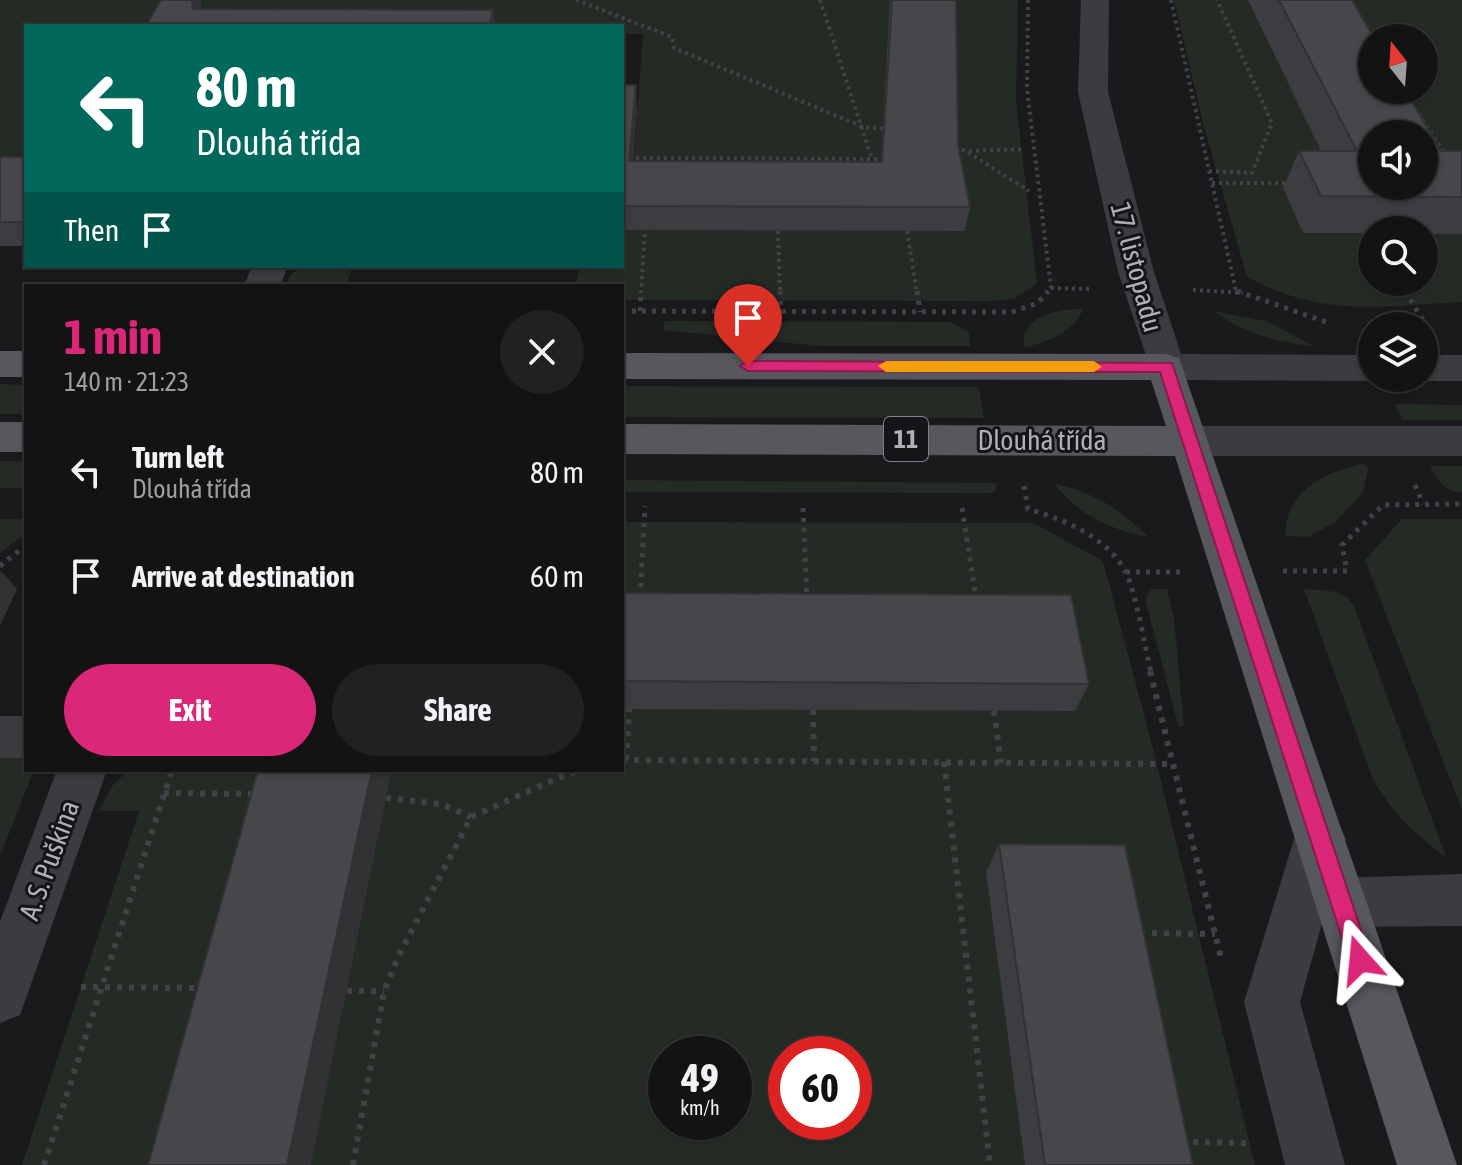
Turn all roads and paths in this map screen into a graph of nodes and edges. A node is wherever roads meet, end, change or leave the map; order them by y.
1 (576, 0) edge
2 (820, 0) edge
3 (1028, 0) edge
4 (1095, 0) edge
5 (1171, 0) edge
6 (1217, 0) edge
7 (1412, 104) edge
8 (863, 127) junction
9 (899, 129) edge
10 (1024, 149) dead end
11 (952, 150) edge
12 (966, 151) junction
13 (624, 158) edge
14 (872, 159) junction
15 (895, 160) edge
16 (1451, 163) edge
17 (1209, 171) junction
18 (1212, 183) junction
19 (1299, 183) edge
20 (1029, 191) dead end
21 (645, 230) edge
22 (778, 231) edge
23 (907, 231) edge
24 (1051, 288) junction
25 (1082, 289) dead end
26 (1194, 290) dead end
27 (1236, 291) junction
28 (624, 311) edge
29 (640, 311) junction
30 (781, 312) junction
31 (920, 312) junction
32 (1338, 326) dead end
33 (0, 364) edge
34 (24, 364) edge
35 (624, 366) edge
36 (1166, 367) junction
37 (1358, 368) edge
38 (1438, 368) edge
39 (1462, 368) edge
40 (0, 437) edge
41 (24, 437) edge
42 (624, 439) edge
43 (1189, 441) junction
44 (1462, 441) edge
45 (1024, 485) dead end
46 (1462, 504) edge
47 (645, 506) dead end
48 (803, 508) dead end
49 (962, 508) dead end
50 (24, 547) edge
51 (0, 566) edge
52 (1299, 571) dead end
53 (1126, 572) junction
54 (1160, 572) dead end
55 (639, 608) edge
56 (808, 608) edge
57 (978, 610) edge
58 (629, 709) edge
59 (813, 710) edge
60 (994, 711) edge
61 (0, 737) edge
62 (24, 737) edge
63 (624, 760) edge
64 (814, 761) junction
65 (944, 762) junction
66 (1001, 763) junction
67 (1172, 764) junction
68 (81, 772) edge
69 (171, 772) edge
70 (576, 772) edge
71 (164, 793) junction
72 (264, 795) edge
73 (386, 798) dead end
74 (471, 817) junction
75 (1320, 839) junction
76 (1462, 900) edge
77 (1341, 901) junction
78 (1131, 933) edge
79 (1215, 934) junction
80 (1223, 964) dead end
81 (81, 987) dead end
82 (102, 987) junction
83 (212, 988) edge
84 (347, 991) dead end
85 (384, 991) junction
86 (0, 995) edge
87 (1174, 1142) edge
88 (1252, 1143) dead end
89 (44, 1165) edge
90 (353, 1165) edge
91 (990, 1165) edge
92 (1315, 1165) edge
93 (1427, 1165) edge

1 - 8 path
2 - 8 path
3 - 24 path
4 - 36 street, 17. listopadu
5 - 17 path
6 - 17 path
7 - 16 path
8 - 9 path
8 - 14 path
10 - 12 path
11 - 12 path
12 - 20 path
13 - 14 path
14 - 15 path
17 - 18 path
18 - 19 path
18 - 27 path
21 - 29 path
22 - 30 path
23 - 31 path
24 - 25 path
24 - 31 path
26 - 27 path
27 - 32 path
28 - 29 path
29 - 30 path
30 - 31 path
33 - 34 main road
35 - 36 main road
36 - 37 street
36 - 43 main road, 17. listopadu
38 - 39 street
40 - 41 main road
42 - 43 main road, Dlouhá třída / 11
43 - 44 street, Dlouhá třída
43 - 75 main road, 17. listopadu
45 - 53 path
46 - 52 path
47 - 55 path
48 - 56 path
49 - 57 path
50 - 51 path
53 - 54 path
53 - 67 path
58 - 63 path
59 - 64 path
60 - 66 path
61 - 62 street
63 - 64 path
64 - 65 path
65 - 66 path
65 - 91 path
66 - 67 path
67 - 79 path
68 - 86 street, A. S. Puškina
69 - 71 path
70 - 74 path
71 - 72 path
71 - 82 path
73 - 74 path
74 - 85 path
75 - 77 main road, 17. listopadu
75 - 92 street
76 - 77 street
77 - 93 main road, 17. listopadu
78 - 79 path
79 - 80 path
81 - 82 path
82 - 83 path
82 - 89 path
84 - 85 path
85 - 90 path
87 - 88 path

